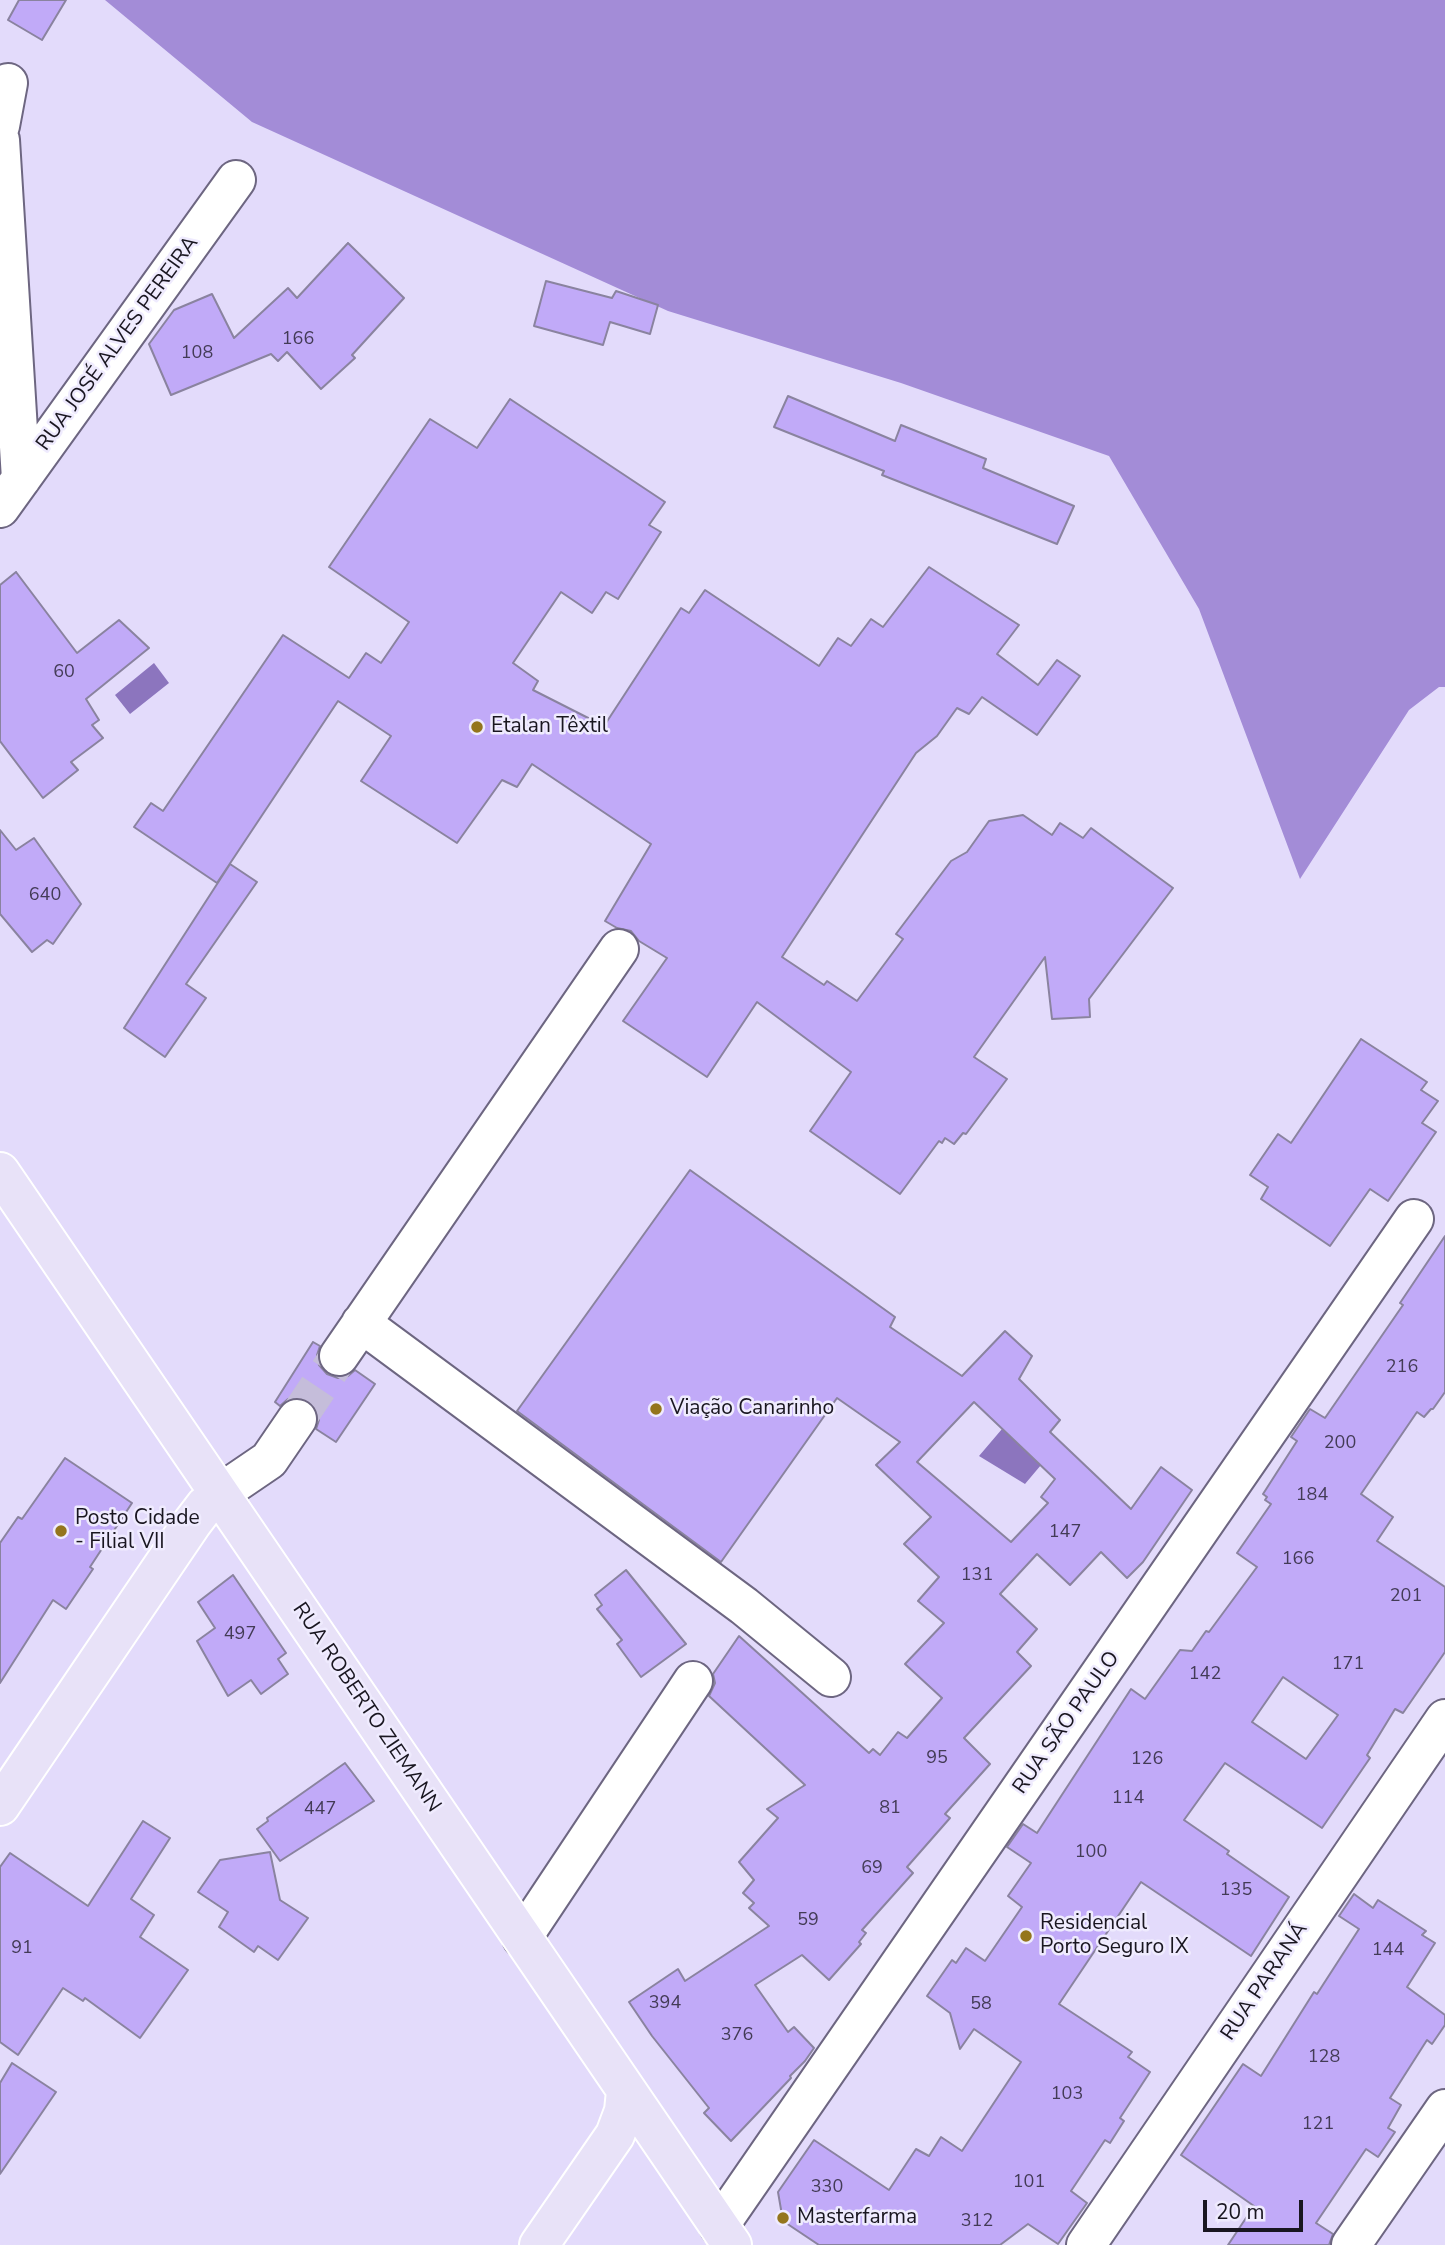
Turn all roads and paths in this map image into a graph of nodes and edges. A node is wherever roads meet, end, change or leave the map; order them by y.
1 (8, 83) dead end
2 (0, 126) edge
3 (0, 140) edge
4 (236, 180) dead end
5 (11, 494) edge
6 (619, 949) dead end
7 (0, 1172) edge
8 (1414, 1219) dead end
9 (362, 1323) junction
10 (339, 1356) tunnel mouth
11 (297, 1419) tunnel mouth
12 (219, 1494) junction
13 (831, 1677) dead end
14 (693, 1681) dead end
15 (1445, 1719) edge
16 (0, 1806) edge
17 (522, 1938) junction
18 (626, 2091) junction
19 (1445, 2109) edge
20 (726, 2236) edge
21 (539, 2245) edge
22 (1086, 2245) edge
23 (1351, 2245) edge

1 - 2 street
3 - 5 street
4 - 5 street, RUA JOSÉ ALVES PEREIRA
6 - 9 street
7 - 12 main road, RUA ROBERTO ZIEMANN
8 - 20 street, RUA SÃO PAULO
9 - 10 street
9 - 13 street
11 - 12 street
12 - 16 main road
12 - 17 main road, RUA ROBERTO ZIEMANN
14 - 17 street
15 - 22 street, RUA PARANÁ
17 - 18 main road, RUA ROBERTO ZIEMANN
18 - 20 main road, RUA ROBERTO ZIEMANN
18 - 21 main road
19 - 23 street

